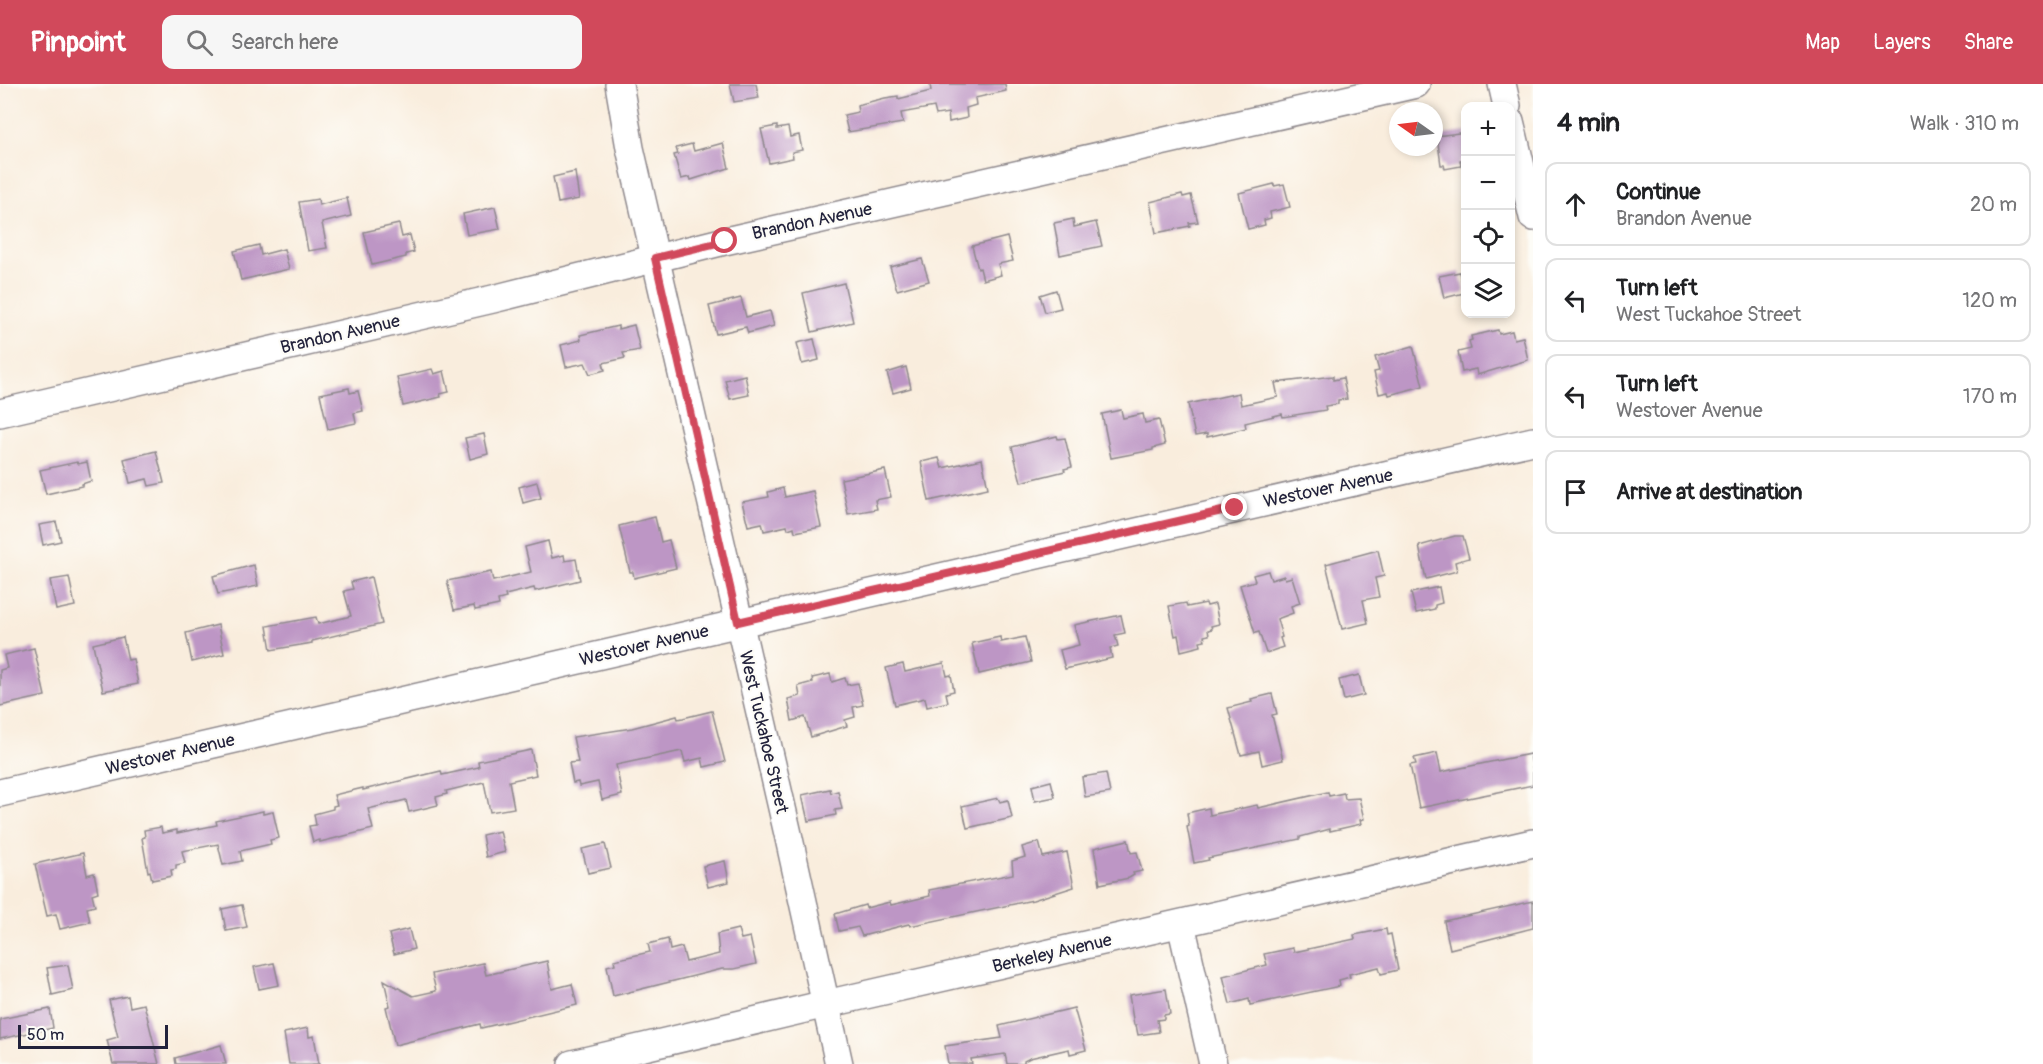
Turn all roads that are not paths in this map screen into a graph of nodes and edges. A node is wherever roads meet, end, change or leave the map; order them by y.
1 (619, 84) edge
2 (1416, 84) edge
3 (1502, 84) edge
4 (1506, 102) edge
5 (1515, 143) edge
6 (1533, 217) edge
7 (655, 258) junction
8 (0, 413) edge
9 (1533, 441) edge
10 (738, 622) junction
11 (0, 793) edge
12 (1533, 843) edge
13 (1181, 924) junction
14 (826, 1004) junction
15 (572, 1064) edge
16 (839, 1064) edge
17 (1213, 1064) edge

1 - 7 street, West Tuckahoe Street
2 - 7 street, Brandon Avenue
3 - 4 street
5 - 6 street
7 - 8 street, Brandon Avenue
7 - 10 street, West Tuckahoe Street
9 - 10 street, Westover Avenue
10 - 11 street, Westover Avenue
10 - 14 street, West Tuckahoe Street
12 - 13 street, Berkeley Avenue
13 - 14 street, Berkeley Avenue
13 - 17 street
14 - 15 street, Berkeley Avenue
14 - 16 street, West Tuckahoe Street

